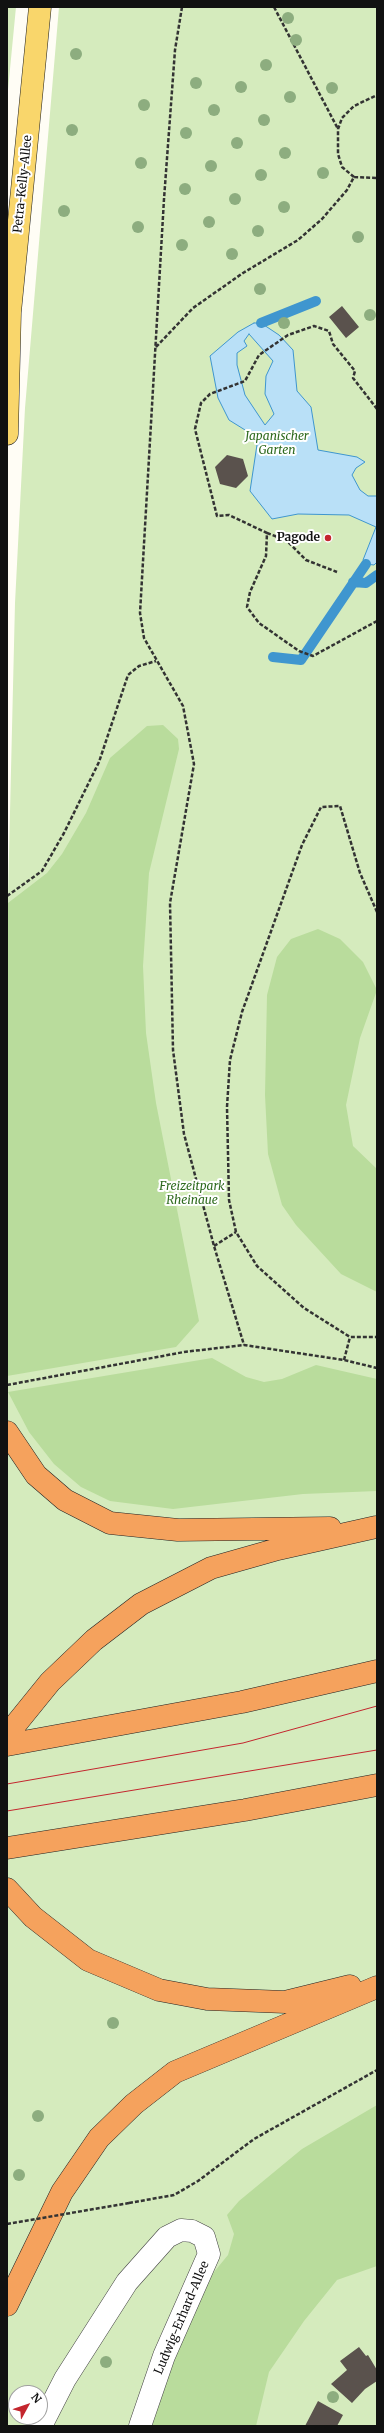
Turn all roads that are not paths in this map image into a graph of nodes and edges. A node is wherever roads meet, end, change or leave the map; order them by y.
1 (40, 7) edge
2 (9, 312) edge
3 (7, 434) edge
4 (7, 1432) edge
5 (377, 1527) edge
6 (377, 1671) edge
7 (7, 1735) edge
8 (7, 1745) edge
9 (377, 1785) edge
10 (7, 1848) edge
11 (7, 1889) edge
12 (377, 1980) edge
13 (377, 1987) edge
14 (7, 2305) edge
15 (41, 2426) edge
16 (140, 2426) edge

1 - 2 main road, Petra-Kelly-Allee
2 - 3 main road, Petra-Kelly-Allee
4 - 5 highway
5 - 7 highway
6 - 8 highway
9 - 10 highway
11 - 12 highway
13 - 14 highway
15 - 16 lane, Ludwig-Erhard-Allee

